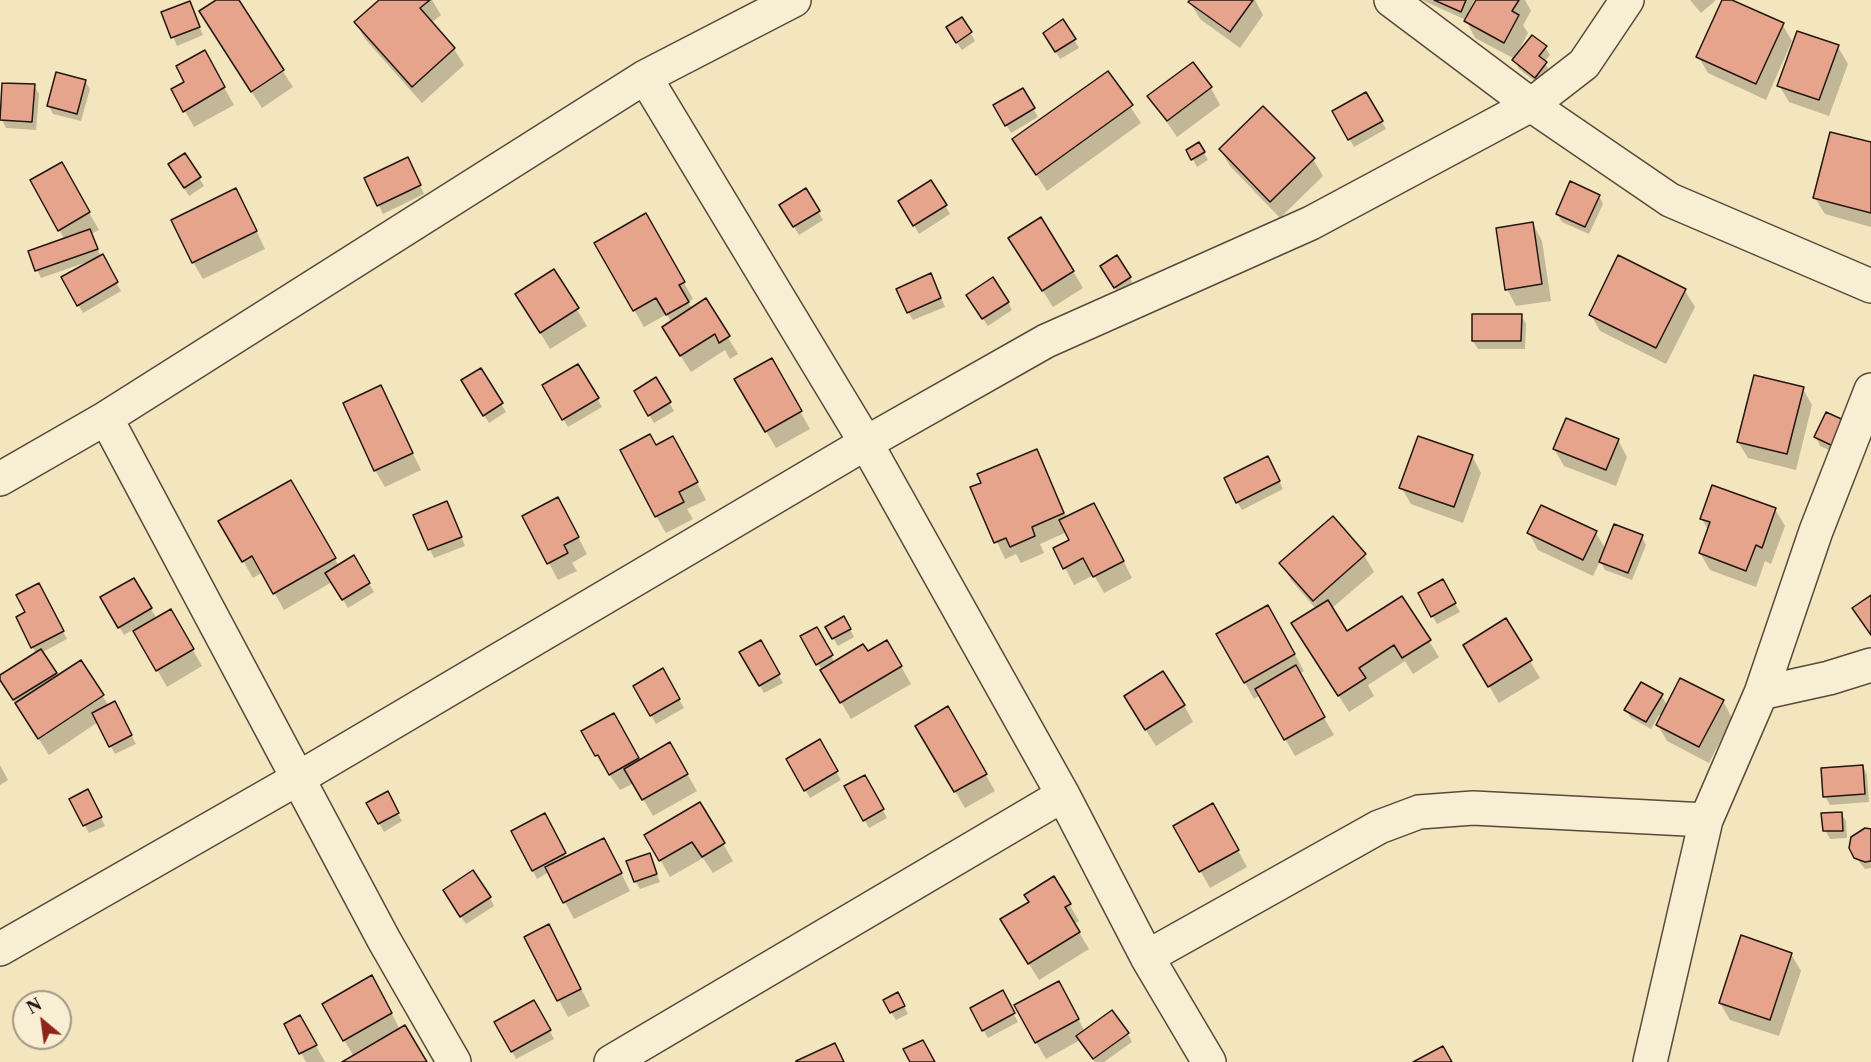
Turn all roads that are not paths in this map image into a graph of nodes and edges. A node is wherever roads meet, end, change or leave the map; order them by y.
1 (1391, 0) edge
2 (1627, 0) edge
3 (781, 3) edge
4 (645, 77) junction
5 (1531, 105) junction
6 (1871, 285) edge
7 (1871, 390) edge
8 (106, 418) junction
9 (866, 443) junction
10 (0, 479) edge
11 (1871, 665) edge
12 (1761, 693) junction
13 (297, 779) junction
14 (1063, 795) junction
15 (1706, 820) junction
16 (0, 949) edge
17 (1147, 957) junction
18 (454, 1062) edge
19 (611, 1062) edge
20 (1209, 1062) edge
21 (1650, 1062) edge

1 - 5 street
2 - 5 street
3 - 4 street
4 - 8 street
4 - 9 street
5 - 6 street
5 - 9 street
7 - 12 street
8 - 10 street
8 - 13 street
9 - 13 street
9 - 14 street
11 - 12 street
12 - 15 street
13 - 16 street
13 - 18 street
14 - 17 street
14 - 19 street
15 - 17 street
15 - 21 street
17 - 20 street

